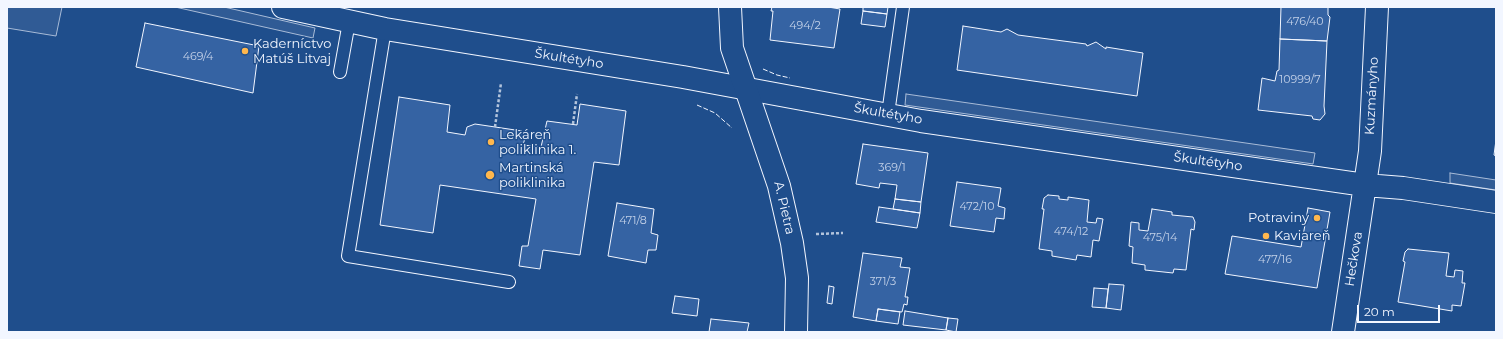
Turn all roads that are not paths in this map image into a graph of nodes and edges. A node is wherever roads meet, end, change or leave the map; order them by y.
1 (283, 7) edge
2 (730, 7) edge
3 (903, 7) edge
4 (1376, 7) edge
5 (349, 22) junction
6 (385, 29) junction
7 (340, 72) dead end
8 (745, 89) junction
9 (888, 114) junction
10 (1365, 185) junction
11 (1496, 202) edge
12 (509, 282) dead end
13 (796, 332) edge
14 (1343, 332) edge

1 - 5 street, Škultétyho
2 - 8 street, A. Pietra
3 - 9 lane
4 - 10 street, Kuzmányho
5 - 6 street, Škultétyho
5 - 7 lane
6 - 8 street, Škultétyho
6 - 12 lane
8 - 9 street, Škultétyho
8 - 13 street, A. Pietra
9 - 10 street, Škultétyho
10 - 11 street, Škultétyho
10 - 14 street, Hečkova

